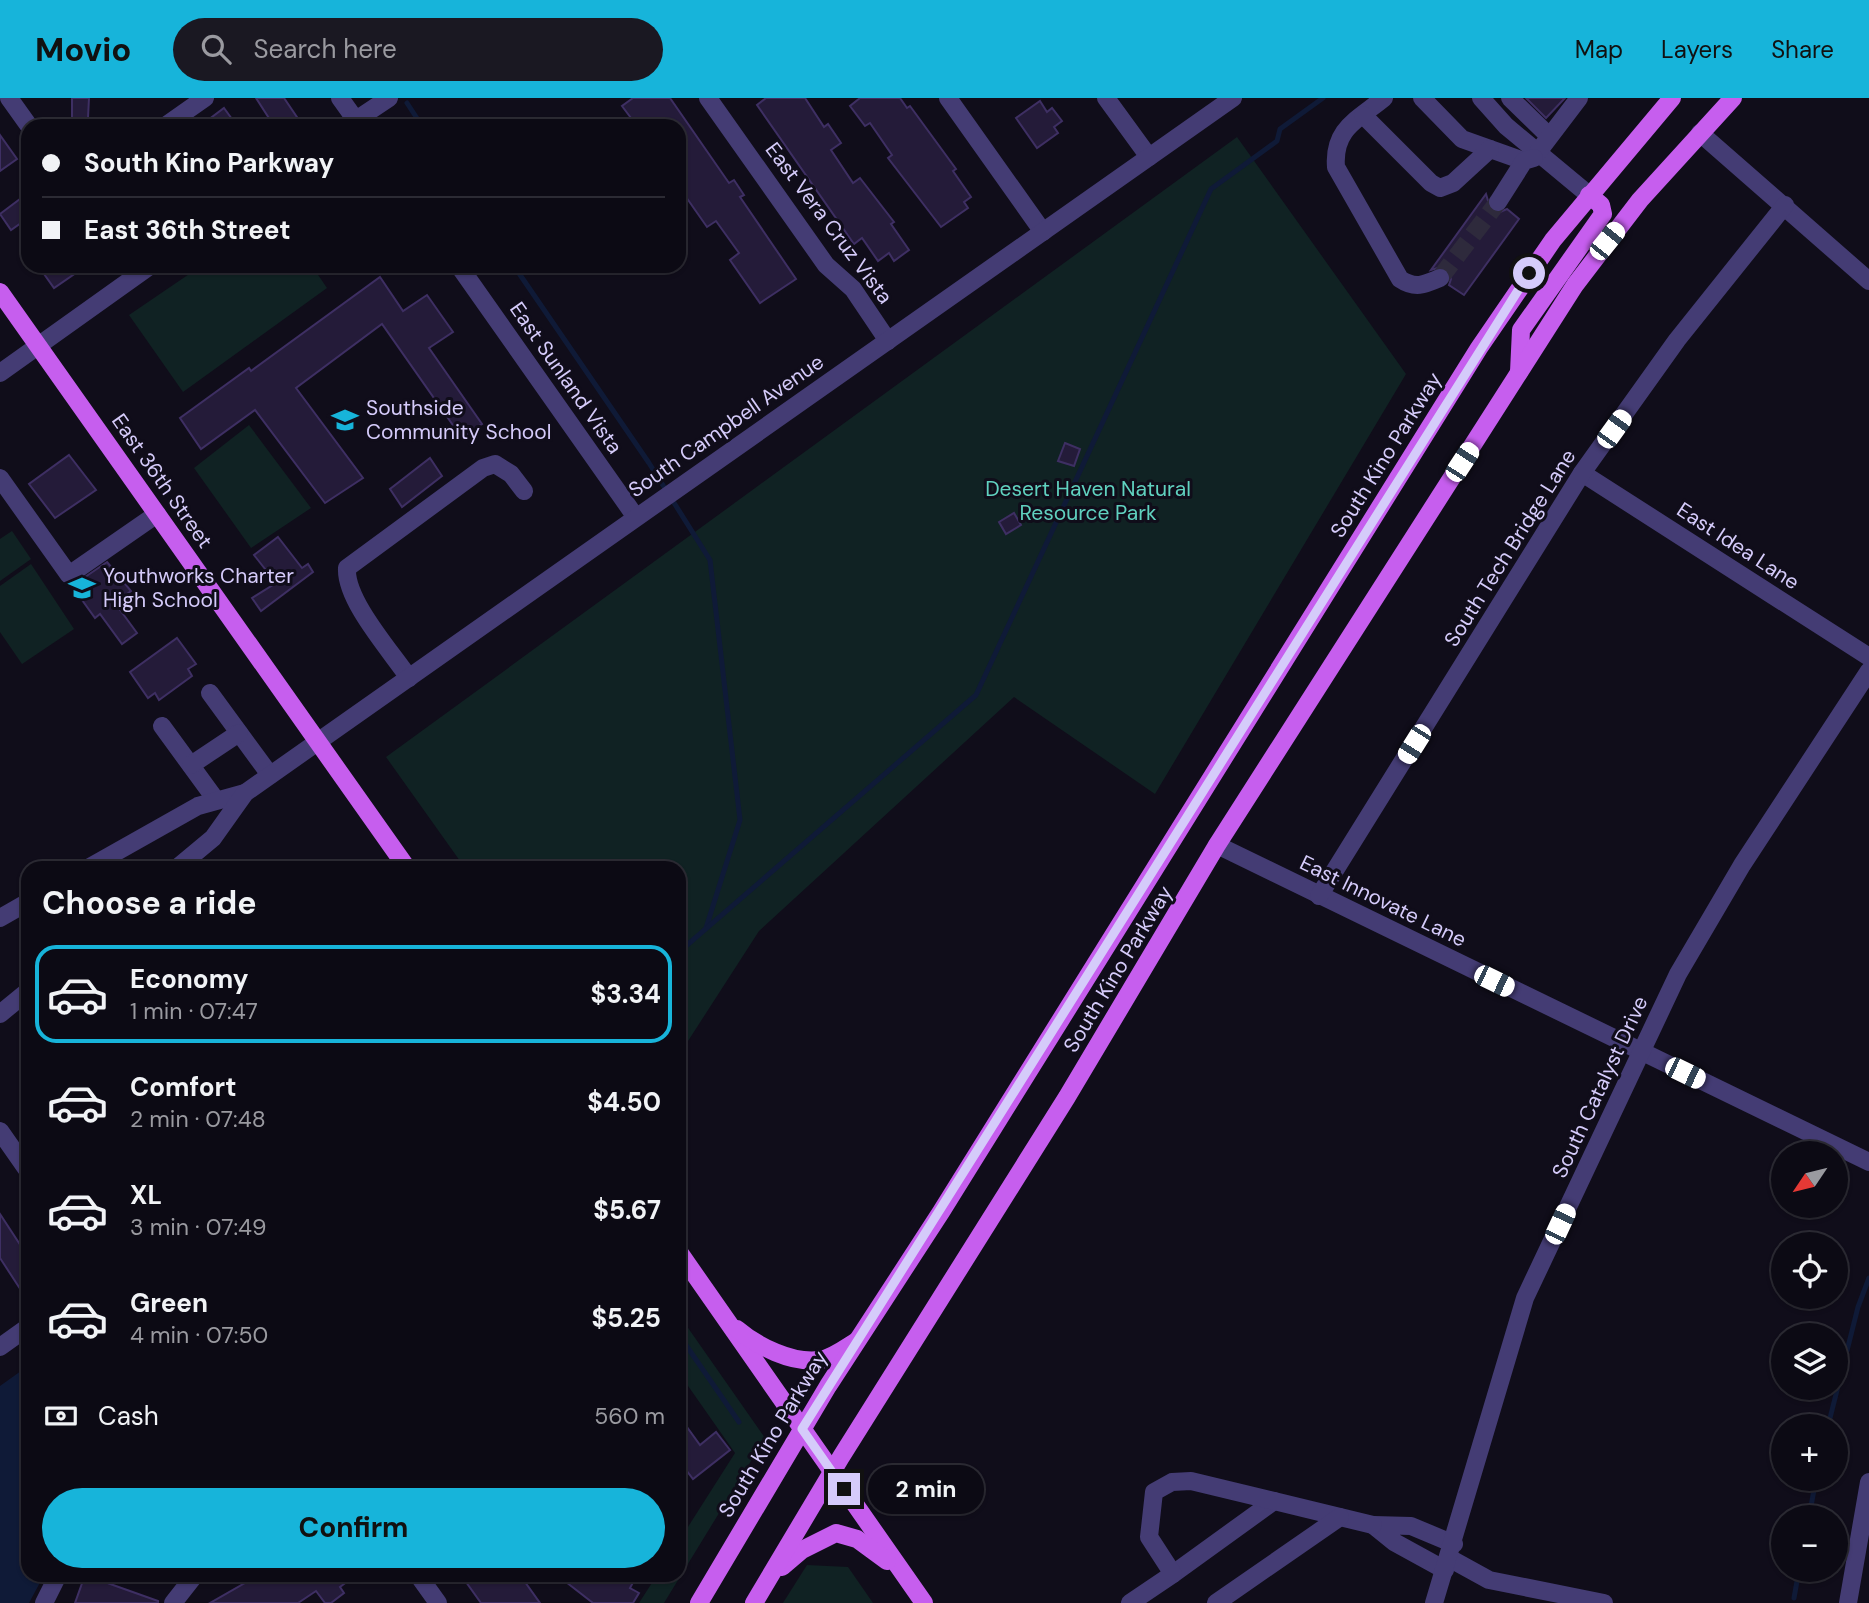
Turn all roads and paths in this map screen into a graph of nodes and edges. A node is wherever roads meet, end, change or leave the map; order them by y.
1 (9, 98) edge
2 (205, 98) edge
3 (340, 98) edge
4 (388, 98) edge
5 (708, 98) edge
6 (948, 98) edge
7 (1107, 98) edge
8 (1233, 98) edge
9 (1384, 98) edge
10 (1422, 98) edge
11 (1480, 98) edge
12 (1510, 98) edge
13 (1579, 98) edge
14 (1672, 98) edge
15 (1733, 98) edge
16 (1363, 115) junction
17 (24, 119) edge
18 (175, 119) edge
19 (351, 119) edge
20 (361, 119) edge
21 (1700, 133) junction
22 (1549, 136) junction
23 (1490, 149) junction
24 (1535, 156) junction
25 (1149, 157) junction
26 (1589, 195) junction
27 (1498, 202) tunnel mouth
28 (1785, 205) junction
29 (1043, 232) junction
30 (129, 273) edge
31 (464, 273) edge
32 (1440, 278) tunnel mouth
33 (1869, 281) edge
34 (0, 292) edge
35 (888, 341) junction
36 (38, 346) junction
37 (1520, 372) junction
38 (0, 373) edge
39 (1583, 473) junction
40 (0, 478) edge
41 (524, 491) dead end
42 (158, 514) junction
43 (635, 516) junction
44 (1869, 657) edge
45 (1869, 671) edge
46 (409, 678) junction
47 (210, 693) dead end
48 (162, 726) dead end
49 (239, 733) junction
50 (319, 741) junction
51 (191, 765) junction
52 (270, 775) junction
53 (245, 793) junction
54 (216, 800) junction
55 (1217, 845) junction
56 (100, 861) edge
57 (185, 861) edge
58 (402, 861) edge
59 (1319, 896) junction
60 (21, 906) edge
61 (0, 918) edge
62 (21, 997) edge
63 (0, 1014) edge
64 (1640, 1052) junction
65 (0, 1131) edge
66 (21, 1161) edge
67 (1869, 1162) edge
68 (686, 1262) edge
69 (726, 1320) junction
70 (21, 1332) edge
71 (858, 1340) junction
72 (0, 1347) edge
73 (802, 1429) junction
74 (832, 1472) junction
75 (1869, 1482) edge
76 (1274, 1501) junction
77 (1340, 1517) junction
78 (1373, 1525) junction
79 (1449, 1557) junction
80 (1173, 1574) junction
81 (771, 1576) junction
82 (907, 1578) junction
83 (54, 1582) edge
84 (190, 1582) edge
85 (423, 1582) edge
86 (44, 1603) edge
87 (173, 1603) edge
88 (438, 1603) edge
89 (699, 1603) edge
90 (754, 1603) edge
91 (924, 1603) edge
92 (1130, 1603) edge
93 (1216, 1603) edge
94 (1434, 1603) edge
95 (1604, 1603) edge
96 (1848, 1603) edge

1 - 17 street
2 - 18 street
3 - 19 street
4 - 20 street
5 - 35 street, East Vera Cruz Vista
6 - 29 street
7 - 25 street
8 - 25 street, South Campbell Avenue
9 - 16 street
10 - 23 street
11 - 24 street
12 - 22 street
13 - 22 street
14 - 26 main road, South Kino Parkway
15 - 21 main road, South Kino Parkway
16 - 23 street
16 - 32 street
21 - 28 street
21 - 37 main road, South Kino Parkway
22 - 24 street
23 - 24 street
24 - 26 street
24 - 27 street
25 - 29 street, South Campbell Avenue
26 - 37 main road
26 - 71 main road, South Kino Parkway
28 - 33 street
28 - 39 street, South Tech Bridge Lane
29 - 35 street, South Campbell Avenue
30 - 36 street
31 - 43 street, East Sunland Vista
34 - 36 main road, East 36th Street
35 - 43 street, South Campbell Avenue
36 - 38 street
36 - 42 main road, East 36th Street
37 - 55 main road, South Kino Parkway
39 - 44 street, East Idea Lane
39 - 59 street, South Tech Bridge Lane
40 - 42 street
41 - 46 street
42 - 50 main road, East 36th Street
43 - 46 street, South Campbell Avenue
45 - 64 street, South Catalyst Drive
46 - 50 street, South Campbell Avenue
47 - 49 street
48 - 51 street
49 - 51 street
49 - 52 street
50 - 52 street, South Campbell Avenue
50 - 58 main road, East 36th Street
51 - 54 street
52 - 53 street, South Campbell Avenue
53 - 54 street, South Campbell Avenue
53 - 57 street, South Campbell Avenue
54 - 56 street, South Campbell Avenue
55 - 59 street, East Innovate Lane
55 - 74 main road, South Kino Parkway
59 - 64 street, East Innovate Lane
60 - 61 street
62 - 63 street
64 - 67 street, East Innovate Lane
64 - 79 street, South Catalyst Drive
65 - 66 street
68 - 69 main road
69 - 71 main road
69 - 73 main road
70 - 72 street
71 - 73 main road, South Kino Parkway
73 - 74 main road
73 - 89 main road, South Kino Parkway
74 - 81 main road, South Kino Parkway
74 - 82 main road
75 - 96 street
76 - 77 street
76 - 80 street
76 - 80 street
77 - 78 street
77 - 93 street
78 - 79 street
78 - 79 street
79 - 94 street, South Catalyst Drive
79 - 95 street
80 - 92 street
81 - 82 main road
81 - 90 main road, South Kino Parkway
82 - 91 main road
83 - 86 street
84 - 87 street
85 - 88 street

